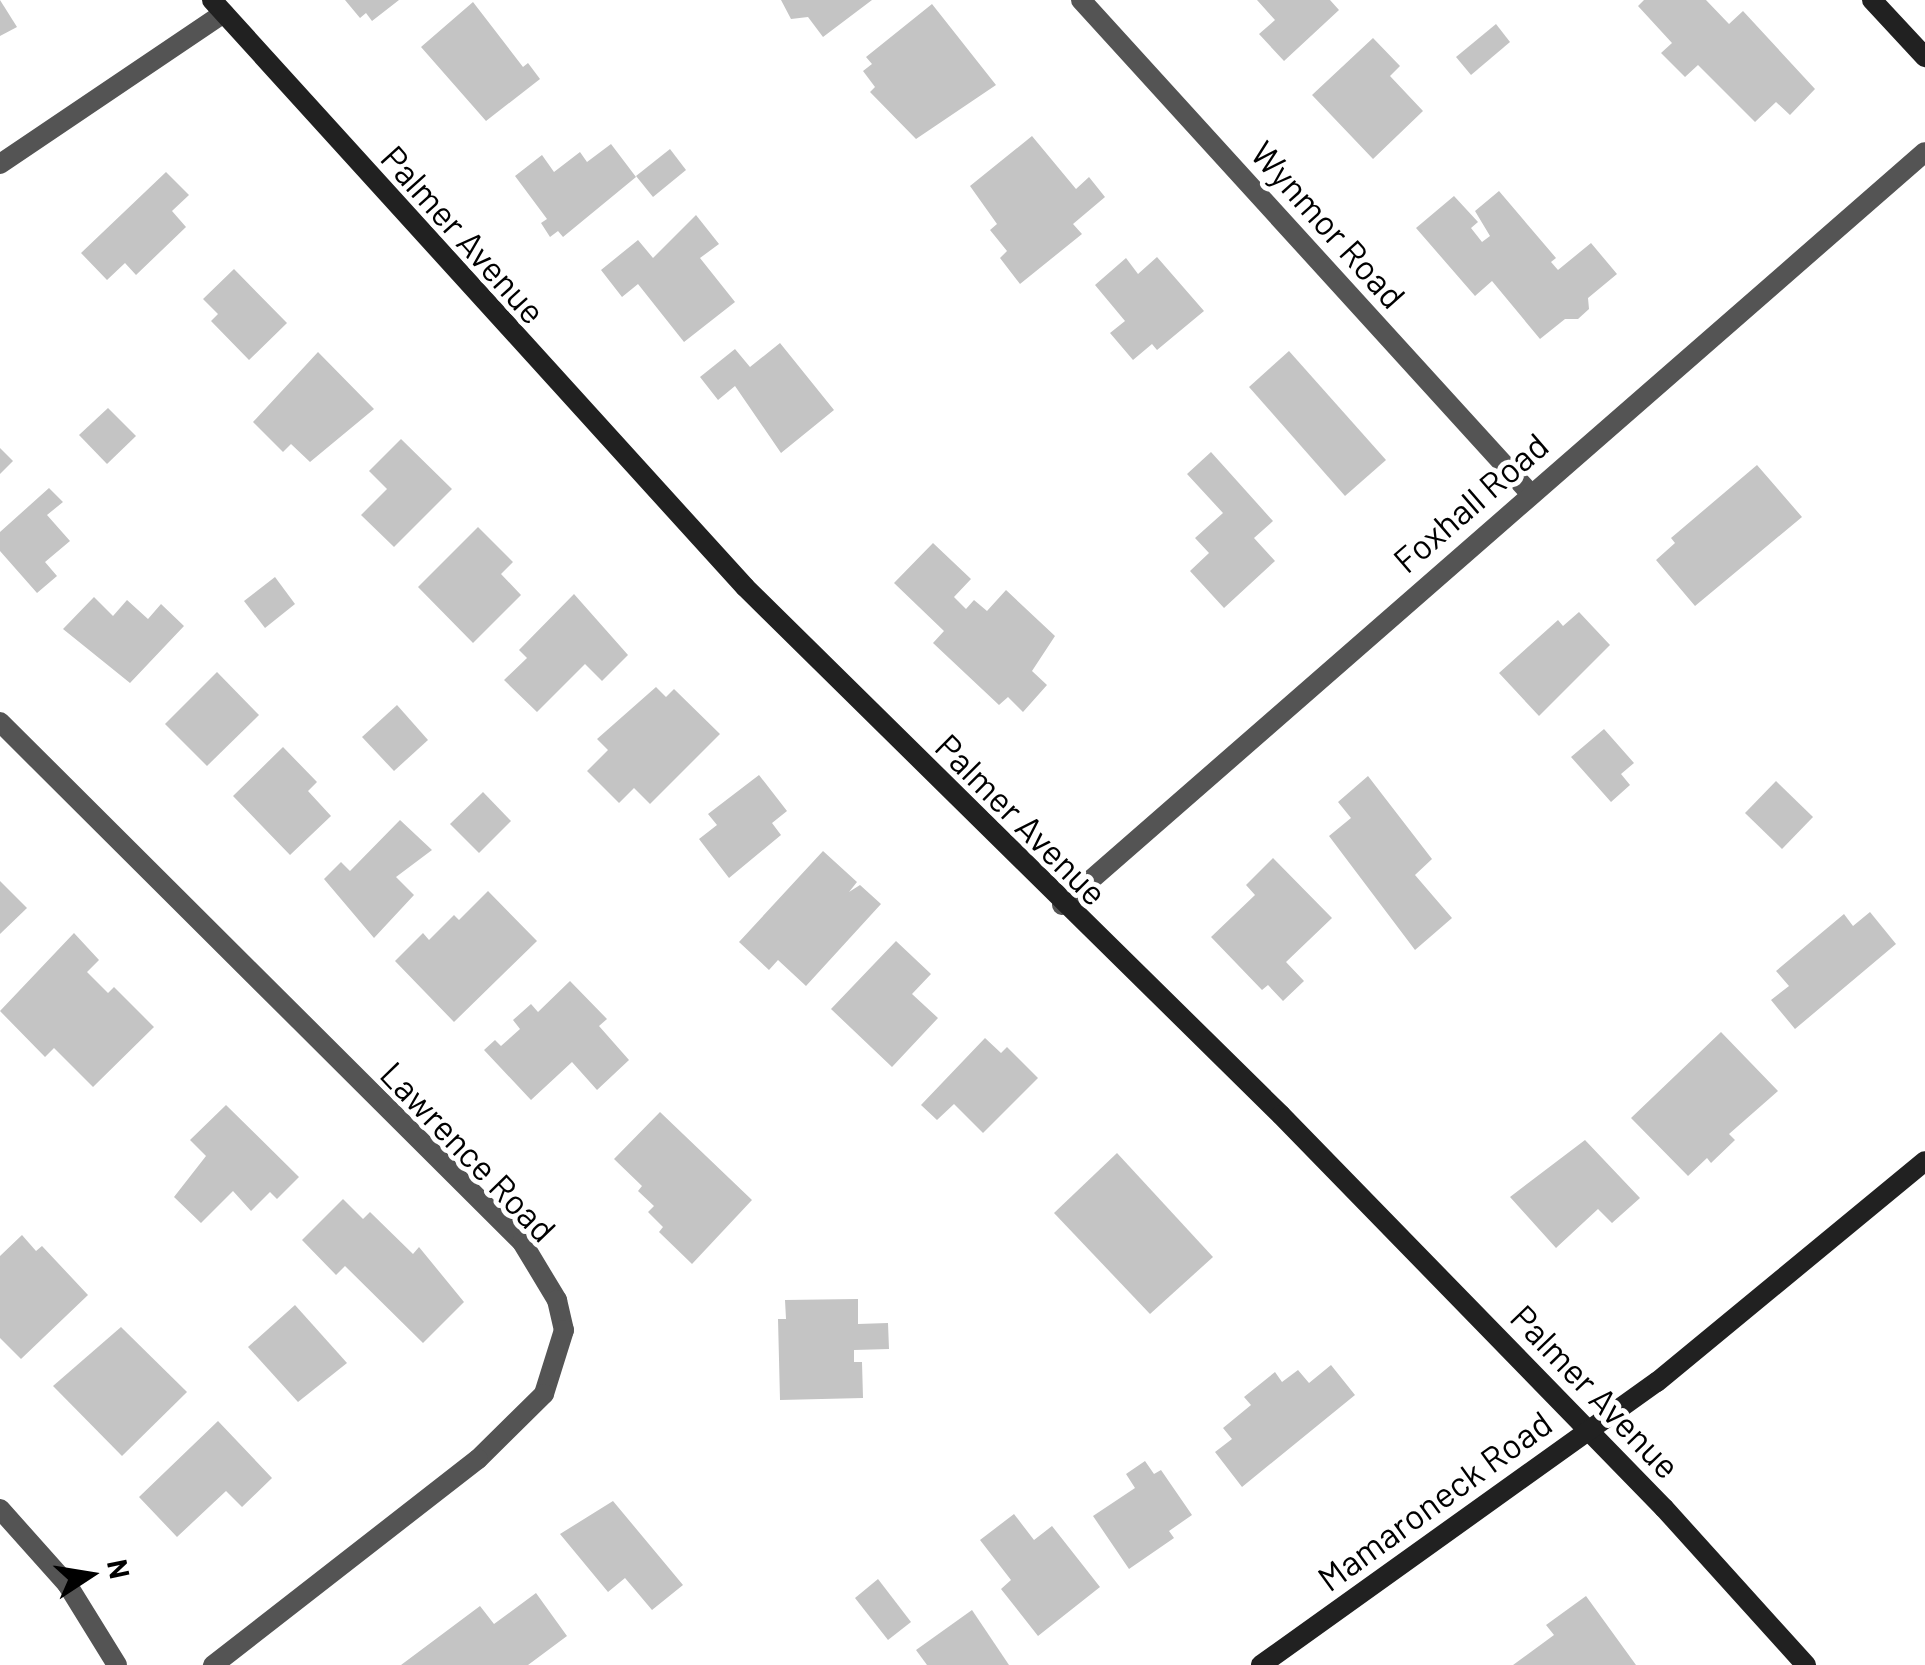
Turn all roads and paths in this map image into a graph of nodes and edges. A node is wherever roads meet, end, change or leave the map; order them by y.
1 (1080, 0) edge
2 (1872, 0) edge
3 (218, 7) edge
4 (1925, 57) edge
5 (1925, 152) edge
6 (0, 164) edge
7 (1529, 492) junction
8 (0, 722) edge
9 (1062, 905) junction
10 (1925, 1161) edge
11 (1589, 1430) junction
12 (0, 1509) edge
13 (117, 1665) edge
14 (213, 1665) edge
15 (1260, 1665) edge
16 (1806, 1665) edge

1 - 7 street, Wynmor Road
2 - 4 main road
3 - 6 street
3 - 9 main road, Palmer Avenue
5 - 7 street, Foxhall Road
7 - 9 street, Foxhall Road
8 - 14 street, Lawrence Road
9 - 11 main road, Palmer Avenue
10 - 11 main road, Mamaroneck Road
11 - 15 main road, Mamaroneck Road
11 - 16 main road, Palmer Avenue
12 - 13 street

